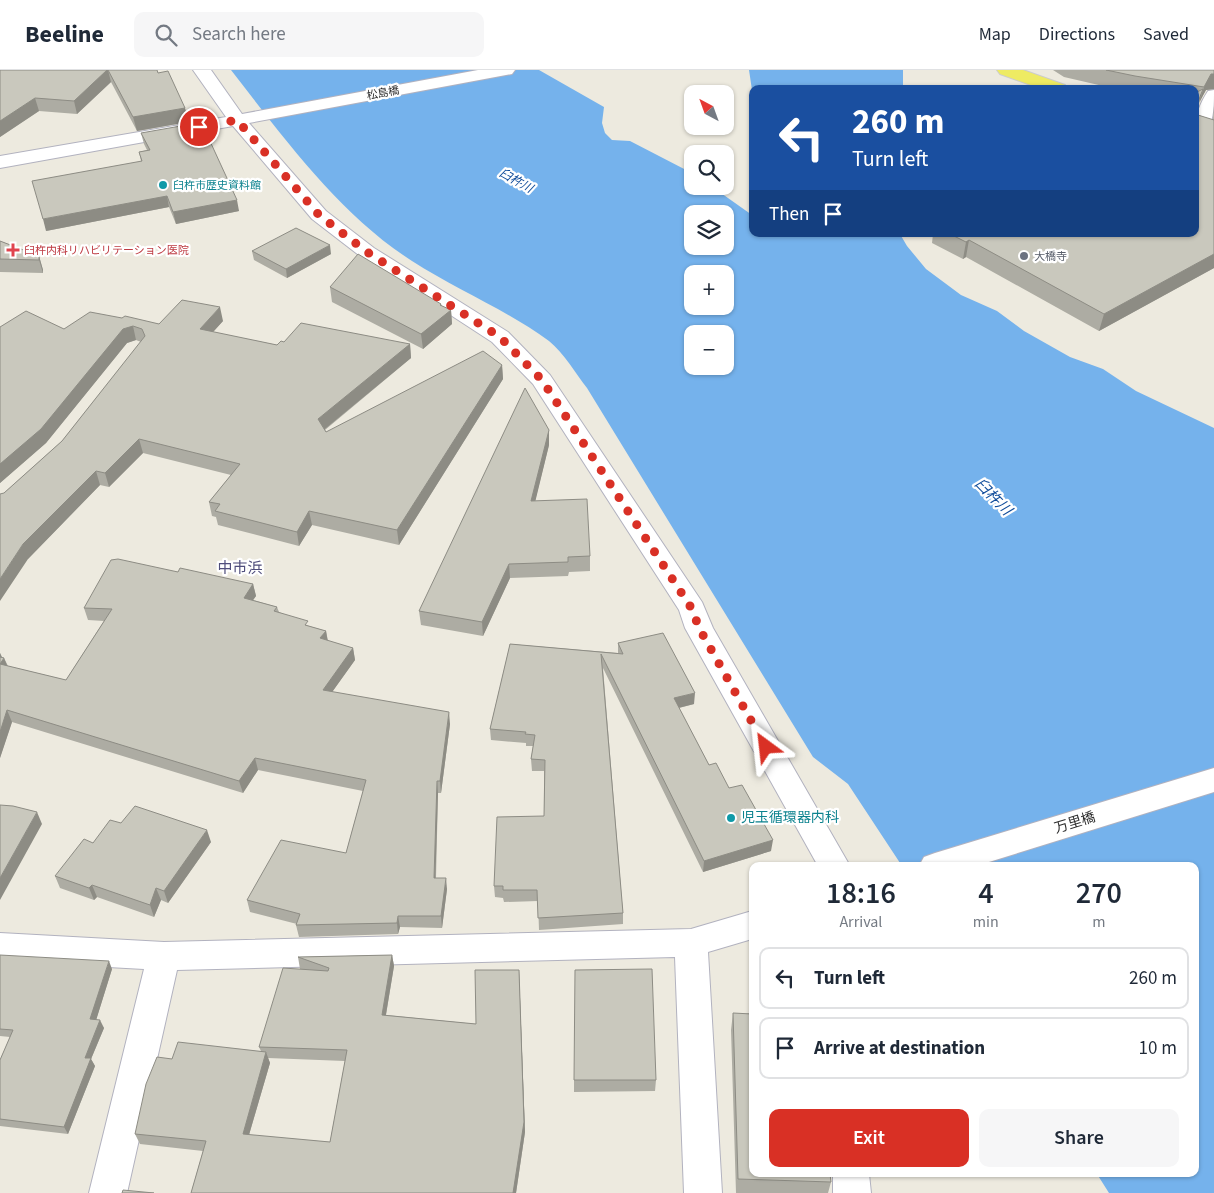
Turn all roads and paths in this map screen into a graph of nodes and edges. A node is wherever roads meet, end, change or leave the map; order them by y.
1 (202, 70) edge
2 (506, 70) edge
3 (1006, 70) edge
4 (1048, 85) edge
5 (1214, 95) edge
6 (249, 118) junction
7 (1203, 127) edge
8 (0, 162) edge
9 (1214, 780) edge
10 (832, 862) edge
11 (948, 862) edge
12 (749, 926) edge
13 (690, 943) junction
14 (0, 947) edge
15 (164, 956) junction
16 (851, 1177) edge
17 (108, 1193) edge
18 (703, 1193) edge
19 (852, 1193) edge

1 - 6 street
2 - 6 street, 松島橋
3 - 4 main road
5 - 7 street
6 - 8 street, 松島橋
6 - 10 street
9 - 11 street, 万里橋
12 - 13 street
13 - 15 street
13 - 18 street
14 - 15 street
15 - 17 street
16 - 19 street

